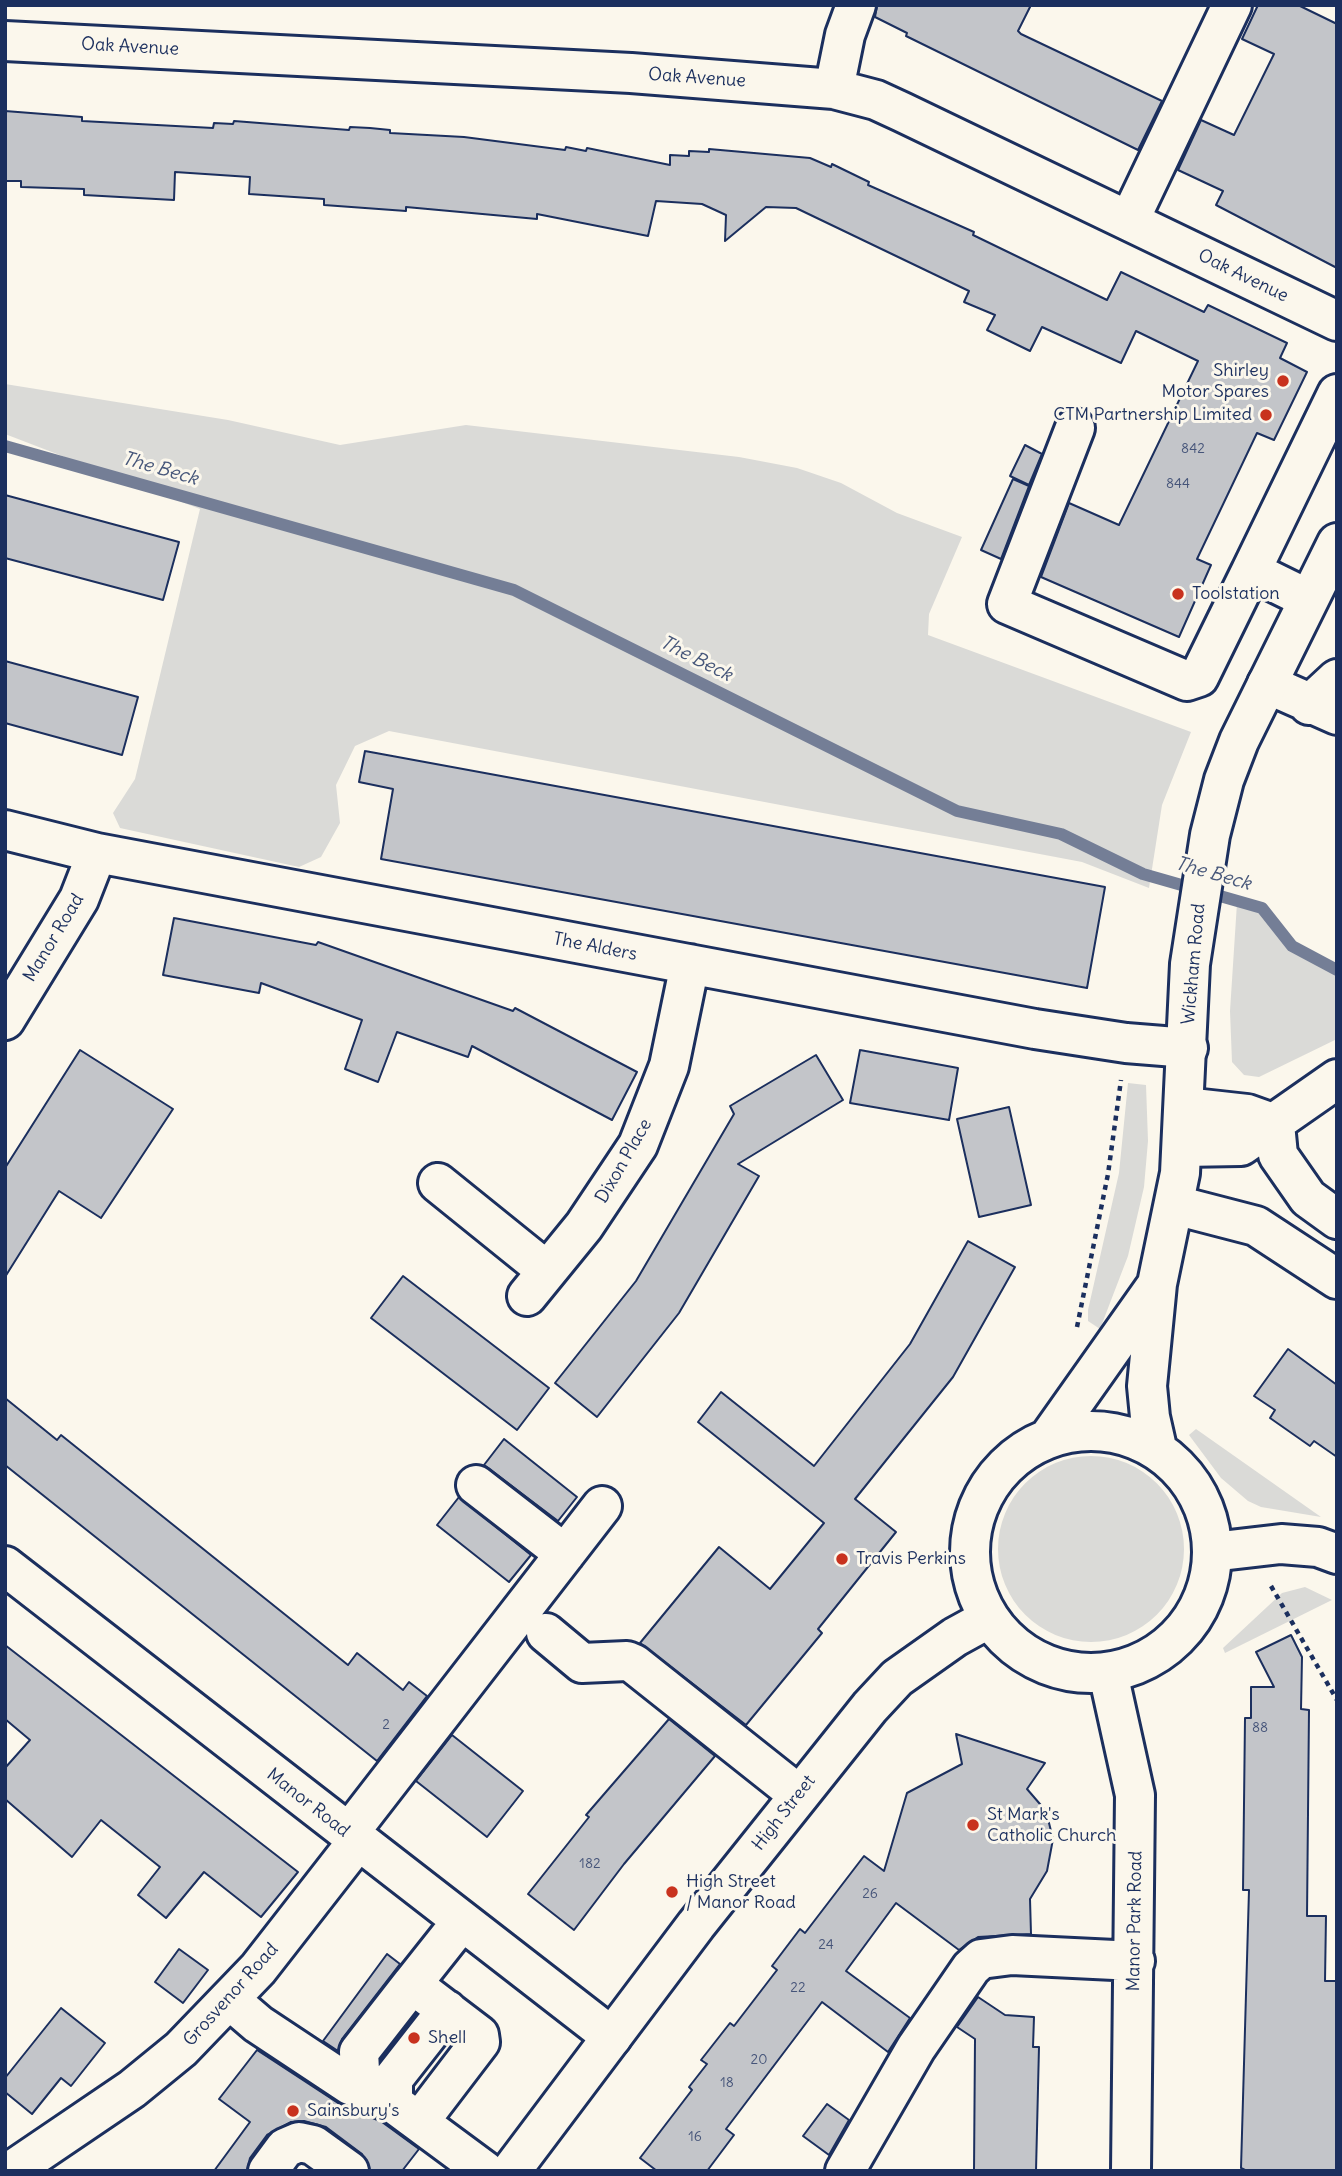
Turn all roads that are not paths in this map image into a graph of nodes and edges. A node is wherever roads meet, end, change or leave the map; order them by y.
1 (856, 5) edge
2 (1233, 5) edge
3 (5, 41) edge
4 (834, 89) junction
5 (1129, 221) junction
6 (1337, 321) edge
7 (1337, 394) edge
8 (1075, 428) dead end
9 (1337, 543) edge
10 (1251, 571) junction
11 (1308, 599) junction
12 (1337, 679) edge
13 (1267, 684) junction
14 (1323, 710) edge
15 (5, 830) edge
16 (97, 853) junction
17 (690, 964) junction
18 (5, 1020) edge
19 (1188, 1048) junction
20 (1337, 1079) edge
21 (1184, 1107) junction
22 (1275, 1124) junction
23 (1182, 1147) junction
24 (438, 1183) dead end
25 (1175, 1205) junction
26 (1337, 1219) edge
27 (1337, 1279) edge
28 (1157, 1284) junction
29 (1050, 1436) junction
30 (1157, 1448) junction
31 (476, 1485) dead end
32 (601, 1506) dead end
33 (1212, 1552) junction
34 (565, 1554) junction
35 (1337, 1554) edge
36 (5, 1566) edge
37 (986, 1620) junction
38 (546, 1633) dead end
39 (1108, 1673) junction
40 (799, 1795) junction
41 (352, 1838) junction
42 (462, 1921) junction
43 (1135, 1961) junction
44 (412, 1984) junction
45 (230, 2000) junction
46 (612, 2037) junction
47 (391, 2104) junction
48 (56, 2159) edge
49 (11, 2171) edge
50 (268, 2171) edge
51 (349, 2171) edge
52 (485, 2171) edge
53 (511, 2171) edge
54 (845, 2171) edge
55 (1131, 2171) edge

1 - 4 main road
2 - 5 main road
3 - 4 main road, Oak Avenue
4 - 5 main road, Oak Avenue
5 - 6 main road, Oak Avenue
7 - 10 main road
8 - 10 main road
9 - 11 main road, Wickham Road
10 - 11 main road
11 - 13 main road, Wickham Road
12 - 14 main road
13 - 14 main road
13 - 19 main road, Wickham Road
15 - 16 main road, The Alders
16 - 17 main road, The Alders
16 - 18 main road, Manor Road
17 - 19 main road, The Alders
17 - 24 main road, Dixon Place
19 - 21 main road, Wickham Road
20 - 22 main road
21 - 22 main road
21 - 23 main road, Wickham Road
22 - 23 main road
22 - 26 main road
23 - 25 main road, Wickham Road
25 - 27 main road
25 - 28 main road, Wickham Road
28 - 29 main road, Wickham Road
28 - 30 main road, Wickham Road
29 - 30 main road
29 - 37 main road
30 - 33 main road
31 - 34 main road
32 - 34 main road, Grosvenor Road
33 - 35 main road
33 - 39 main road
34 - 41 main road, Grosvenor Road
36 - 41 main road, Manor Road
37 - 39 main road
37 - 40 main road, High Street
38 - 40 main road
39 - 43 main road, Manor Park Road
40 - 46 main road, High Street
41 - 42 main road, Manor Road
41 - 45 main road, Grosvenor Road
42 - 44 main road
42 - 46 main road, Manor Road
43 - 54 main road
43 - 55 main road, Manor Park Road
44 - 47 main road
44 - 47 main road
45 - 47 main road
45 - 48 main road, Grosvenor Road
46 - 53 main road, High Street
47 - 52 main road
48 - 49 main road, Grosvenor Road
50 - 51 main road

